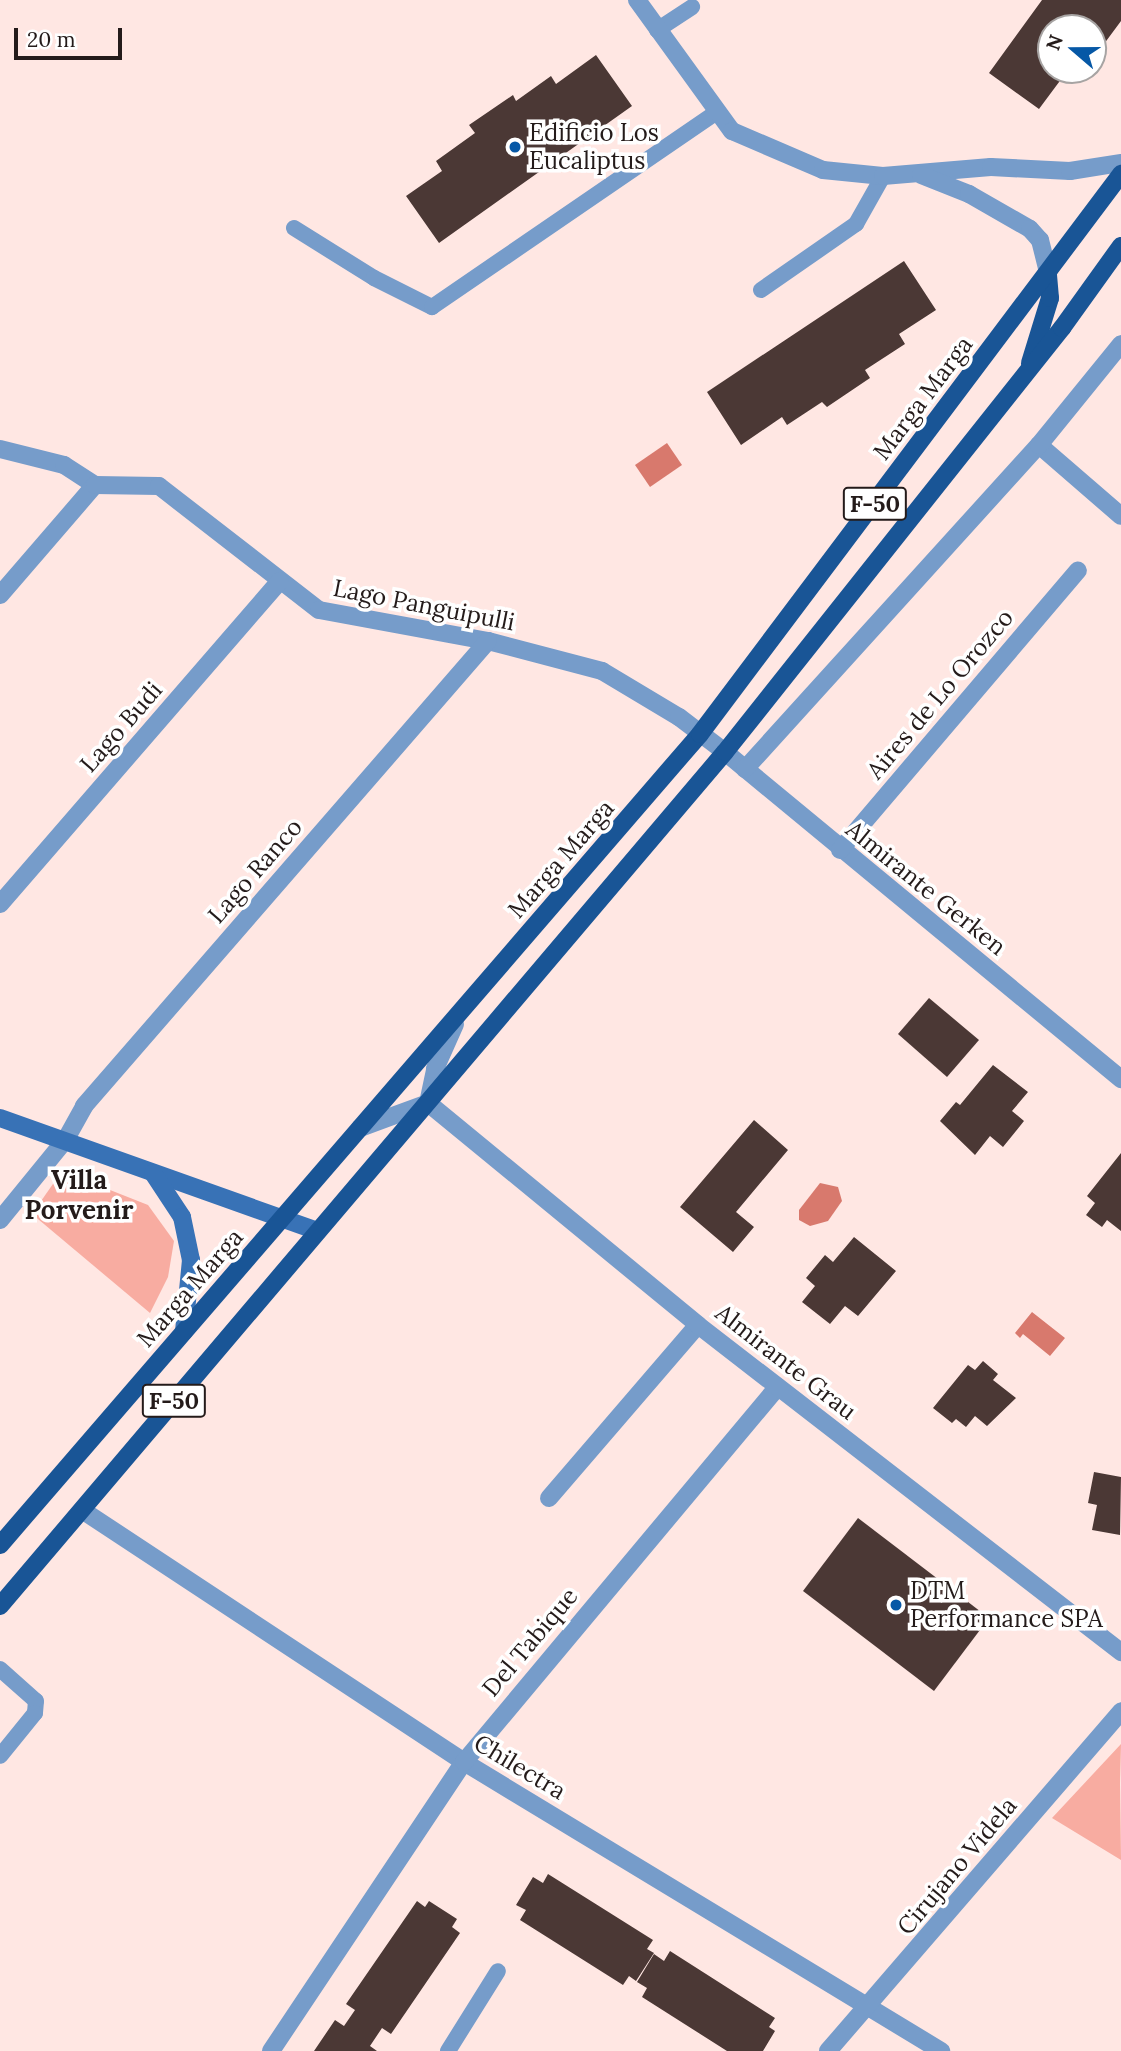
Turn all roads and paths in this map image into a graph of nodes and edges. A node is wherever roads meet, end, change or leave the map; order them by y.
1 (637, 0) edge
2 (692, 7) dead end
3 (657, 30) junction
4 (717, 112) junction
5 (1121, 163) edge
6 (918, 173) junction
7 (1121, 174) edge
8 (883, 176) junction
9 (294, 228) dead end
10 (1121, 246) edge
11 (1048, 273) junction
12 (761, 290) dead end
13 (1121, 344) edge
14 (1027, 373) junction
15 (1039, 444) junction
16 (0, 449) edge
17 (95, 485) junction
18 (1121, 516) edge
19 (1078, 570) dead end
20 (279, 581) junction
21 (0, 595) edge
22 (488, 641) junction
23 (700, 734) junction
24 (725, 752) junction
25 (745, 769) junction
26 (840, 850) junction
27 (0, 904) edge
28 (462, 1012) junction
29 (1121, 1079) edge
30 (428, 1103) junction
31 (0, 1118) edge
32 (360, 1128) junction
33 (66, 1139) junction
34 (153, 1173) junction
35 (284, 1217) junction
36 (0, 1220) edge
37 (318, 1231) junction
38 (698, 1325) junction
39 (184, 1332) junction
40 (778, 1387) junction
41 (549, 1498) dead end
42 (82, 1510) junction
43 (0, 1545) edge
44 (0, 1606) edge
45 (1121, 1652) edge
46 (0, 1669) edge
47 (1121, 1711) edge
48 (0, 1756) edge
49 (464, 1762) junction
50 (498, 1971) dead end
51 (871, 2006) junction
52 (271, 2051) edge
53 (448, 2051) edge
54 (828, 2051) edge
55 (942, 2051) edge

1 - 3 street
2 - 3 lane
3 - 4 street
4 - 8 street
4 - 9 lane
5 - 6 street
6 - 8 street
6 - 11 street
7 - 11 main road, Marga Marga / F-50
8 - 12 lane
10 - 14 main road, F-50
11 - 14 main road
11 - 23 main road, Marga Marga / F-50
13 - 15 street
14 - 24 main road, F-50
15 - 18 street
15 - 25 street
16 - 17 street
17 - 20 street, Lago Panguipulli
17 - 21 street
19 - 26 street, Aires de Lo Orozco
20 - 22 street, Lago Panguipulli
20 - 27 street, Lago Budi
22 - 23 street, Lago Panguipulli
22 - 33 street, Lago Ranco
23 - 24 street, Almirante Gerken
23 - 28 main road, Marga Marga / F-50
24 - 25 street, Almirante Gerken
24 - 30 main road, F-50
25 - 26 street, Almirante Gerken
26 - 29 street, Almirante Gerken
28 - 30 street
28 - 32 main road, Marga Marga / F-50
30 - 32 street
30 - 37 main road, F-50
30 - 38 street, Almirante Grau
31 - 33 main road
32 - 35 main road, Marga Marga / F-50
33 - 34 main road
33 - 36 street, Lago Ranco
34 - 35 main road
34 - 39 main road
35 - 37 main road
35 - 39 main road, Marga Marga / F-50
37 - 42 main road, F-50
38 - 40 street, Almirante Grau
38 - 41 street
39 - 43 main road, Marga Marga / F-50
40 - 45 street, Almirante Grau
40 - 49 street, Del Tabique
42 - 44 main road, F-50
42 - 49 street, Chilectra
46 - 48 lane
47 - 51 street, Cirujano Videla
49 - 51 street, Chilectra
49 - 52 street, Del Tabique
50 - 53 lane
51 - 54 street, Cirujano Videla
51 - 55 street, Chilectra

